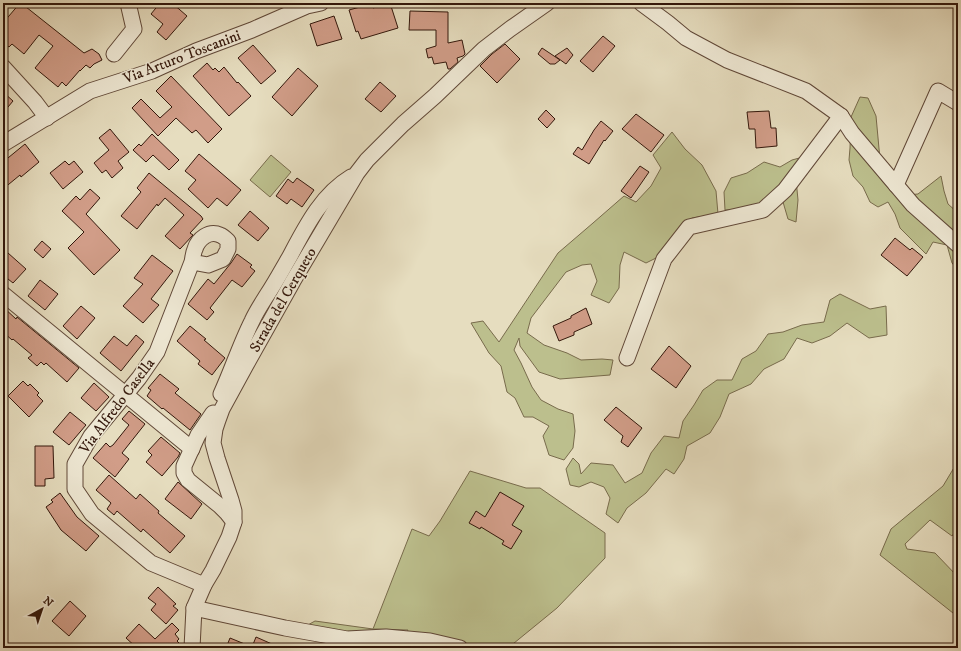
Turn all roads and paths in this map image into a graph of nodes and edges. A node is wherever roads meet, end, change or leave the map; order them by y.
1 (128, 3) edge
2 (321, 3) edge
3 (547, 3) edge
4 (641, 3) edge
5 (114, 54) dead end
6 (3, 67) edge
7 (958, 103) edge
8 (841, 116) junction
9 (47, 118) junction
10 (3, 144) edge
11 (357, 173) junction
12 (896, 184) junction
13 (958, 245) edge
14 (192, 262) dead end
15 (3, 294) edge
16 (627, 358) dead end
17 (126, 395) junction
18 (213, 413) junction
19 (215, 429) junction
20 (192, 449) junction
21 (234, 522) junction
22 (204, 585) junction
23 (194, 608) junction
24 (192, 648) edge
25 (460, 648) edge

1 - 5 street
2 - 9 street, Via Arturo Toscanini
3 - 11 street, Strada del Cerqueto
4 - 8 street
6 - 9 street
7 - 12 street
8 - 12 street
8 - 16 street
9 - 10 street, Via Arturo Toscanini
11 - 18 street, Strada del Cerqueto
11 - 19 street, Strada del Cerqueto
12 - 13 street
14 - 17 street, Via Alfredo Casella
15 - 17 street
17 - 20 street
17 - 22 street, Via Alfredo Casella
18 - 19 street, Strada del Cerqueto
18 - 20 street, Strada del Cerqueto
19 - 21 street, Strada del Cerqueto
20 - 21 street, Strada del Cerqueto
21 - 22 street, Strada del Cerqueto
22 - 23 street, Strada del Cerqueto
23 - 24 street, Strada del Cerqueto
23 - 25 street

